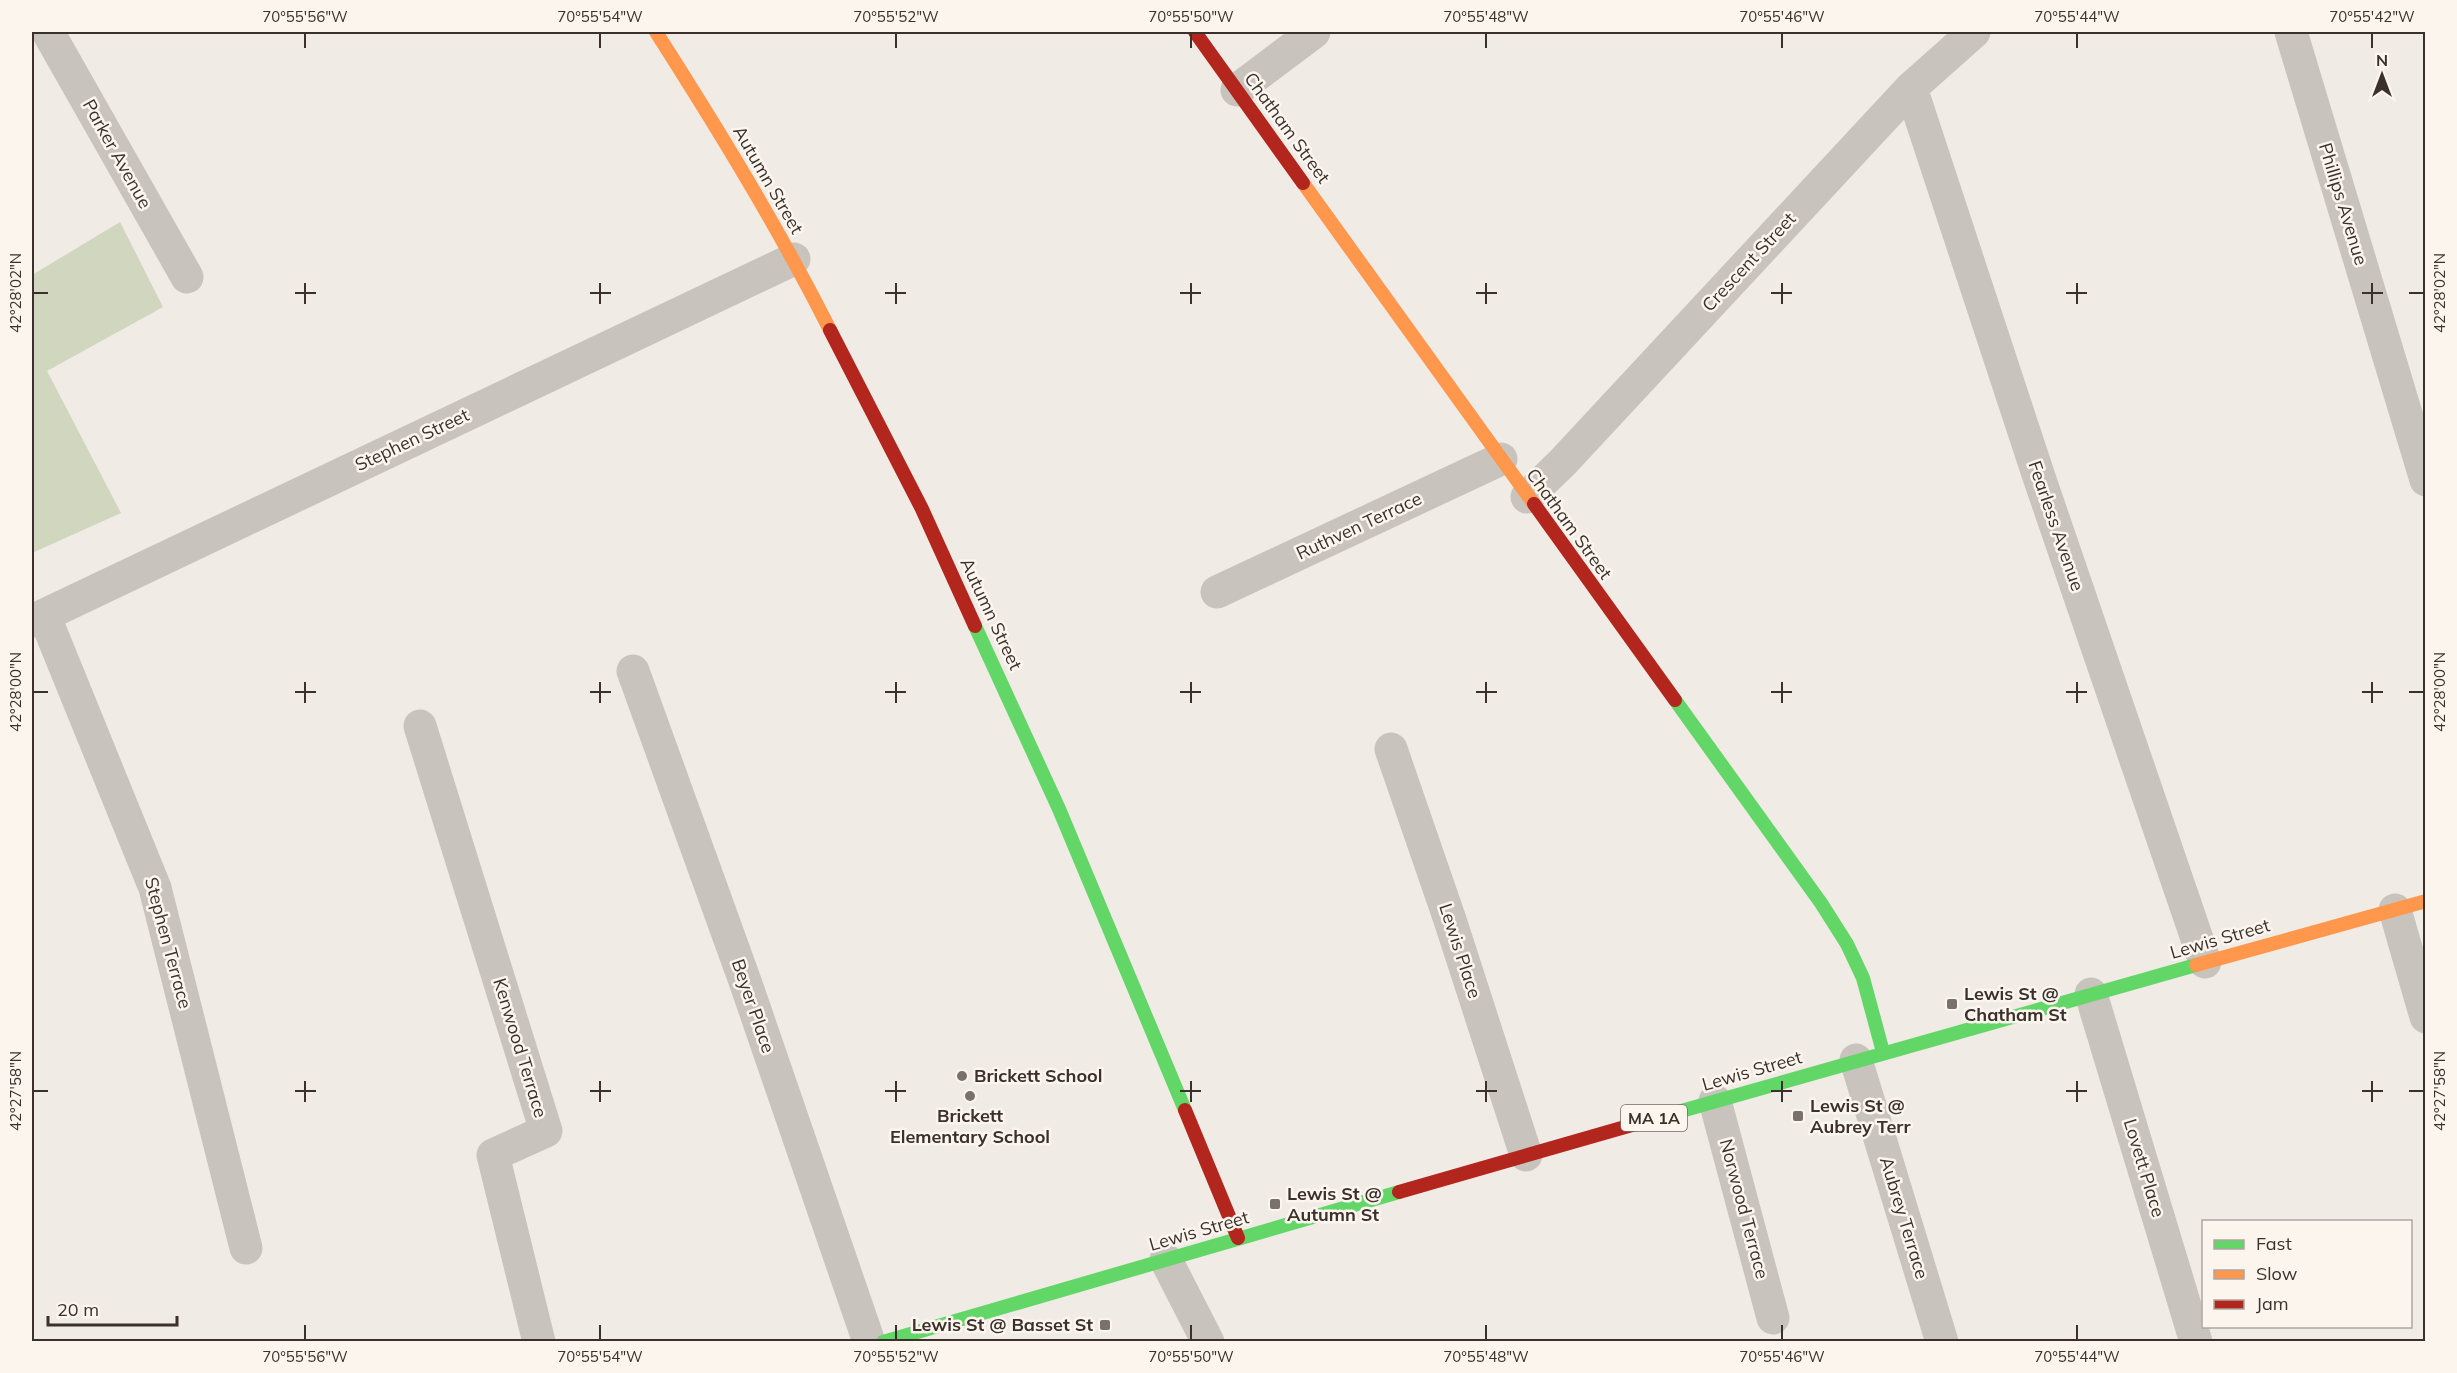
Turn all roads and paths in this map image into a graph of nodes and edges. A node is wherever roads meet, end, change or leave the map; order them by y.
1 (48, 32) edge
2 (656, 32) edge
3 (1195, 32) edge
4 (1314, 32) edge
5 (1974, 32) edge
6 (2291, 32) edge
7 (1911, 88) junction
8 (1238, 90) junction
9 (794, 259) junction
10 (187, 277) dead end
11 (1501, 459) junction
12 (2426, 480) edge
13 (1527, 497) junction
14 (1217, 592) dead end
15 (38, 618) edge
16 (633, 671) dead end
17 (420, 726) dead end
18 (1391, 749) dead end
19 (2410, 905) edge
20 (2205, 962) junction
21 (2091, 994) junction
22 (2426, 1017) edge
23 (1870, 1056) junction
24 (1715, 1101) junction
25 (1526, 1155) junction
26 (1238, 1238) junction
27 (246, 1248) dead end
28 (1166, 1260) junction
29 (1773, 1318) dead end
30 (539, 1341) edge
31 (869, 1341) edge
32 (884, 1341) edge
33 (1208, 1341) edge
34 (1942, 1341) edge
35 (2196, 1341) edge

1 - 10 street, Parker Avenue
2 - 9 main road, Autumn Street
3 - 8 main road, Chatham Street
4 - 8 street
5 - 7 street, Crescent Street
6 - 12 street, Phillips Avenue
7 - 13 street, Crescent Street
7 - 20 street, Fearless Avenue
8 - 11 main road, Chatham Street
9 - 15 street, Stephen Street
9 - 26 main road, Autumn Street
11 - 13 main road, Chatham Street
11 - 14 street, Ruthven Terrace
13 - 23 main road, Chatham Street
15 - 27 street, Stephen Terrace
16 - 31 street, Beyer Place
17 - 30 street, Kenwood Terrace
18 - 25 street, Lewis Place
19 - 20 main road, Lewis Street / MA 1A
19 - 22 street
20 - 21 main road, Lewis Street / MA 1A
21 - 23 main road, Lewis Street / MA 1A
21 - 35 street, Lovett Place
23 - 24 main road, Lewis Street / MA 1A
23 - 34 street, Aubrey Terrace
24 - 25 main road, Lewis Street / MA 1A
24 - 29 street, Norwood Terrace
25 - 26 main road, Lewis Street / MA 1A
26 - 28 main road, Lewis Street / MA 1A
28 - 32 main road, Lewis Street / MA 1A
28 - 33 street

